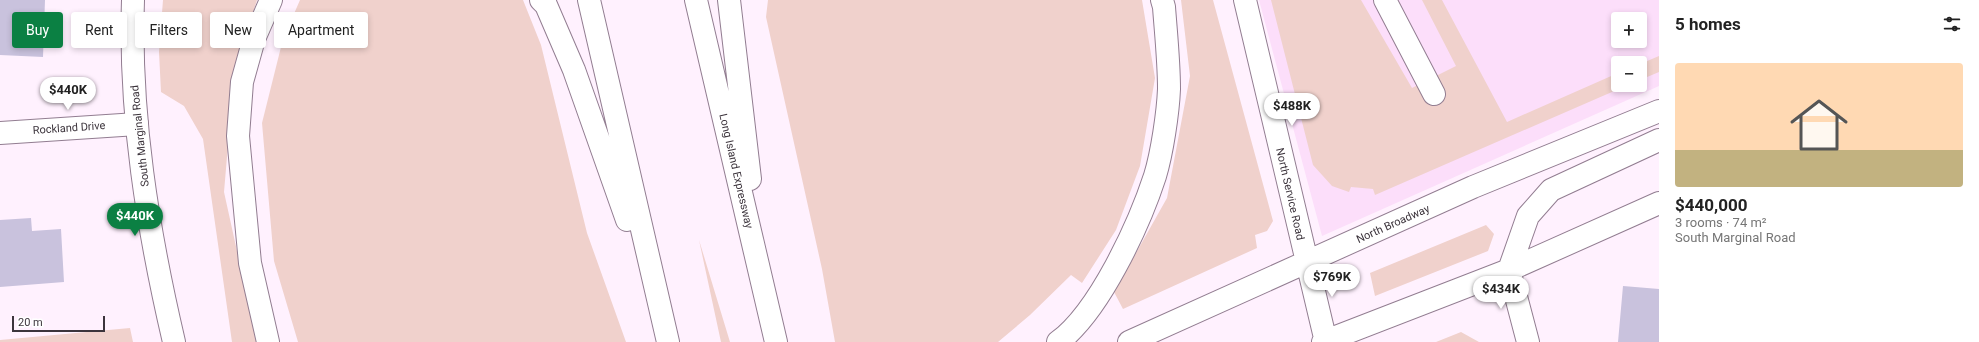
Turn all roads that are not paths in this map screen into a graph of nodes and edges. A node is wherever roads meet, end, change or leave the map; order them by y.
1 (134, 0) edge
2 (271, 0) edge
3 (541, 0) edge
4 (589, 0) edge
5 (696, 0) edge
6 (729, 0) edge
7 (1162, 0) edge
8 (1244, 0) edge
9 (1385, 0) edge
10 (1434, 94) dead end
11 (1659, 111) edge
12 (137, 124) junction
13 (0, 133) edge
14 (1659, 140) edge
15 (1659, 203) edge
16 (1306, 263) junction
17 (1509, 270) junction
18 (764, 292) junction
19 (662, 319) junction
20 (174, 342) edge
21 (268, 342) edge
22 (668, 342) edge
23 (776, 342) edge
24 (1058, 342) edge
25 (1129, 342) edge
26 (1325, 342) edge
27 (1528, 342) edge

1 - 12 main road, South Marginal Road
2 - 21 main road
3 - 19 main road
4 - 19 main road
5 - 18 main road, Long Island Expressway
6 - 18 main road
7 - 24 main road
8 - 16 main road, North Service Road
9 - 10 main road
11 - 16 main road, North Broadway
12 - 13 main road, Rockland Drive
12 - 20 main road, South Marginal Road
14 - 17 main road
15 - 17 main road
16 - 25 main road, North Broadway
16 - 26 main road, North Service Road
17 - 26 main road
17 - 27 main road
18 - 23 main road, Long Island Expressway
19 - 22 main road

